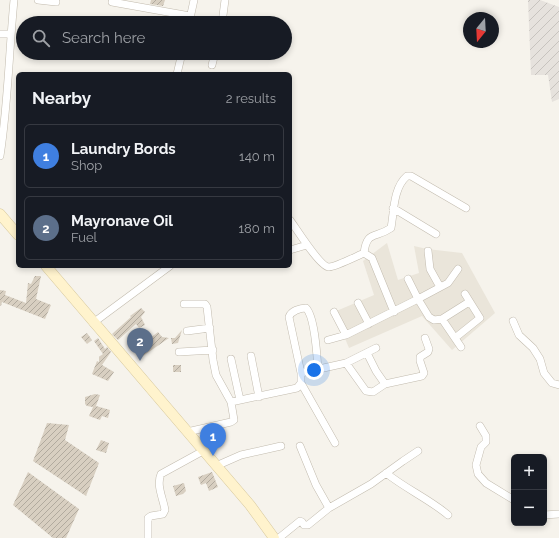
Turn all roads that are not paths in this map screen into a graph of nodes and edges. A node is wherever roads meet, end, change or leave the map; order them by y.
1 (14, 0) edge
2 (38, 0) edge
3 (194, 0) edge
4 (225, 0) edge
5 (56, 2) dead end
6 (112, 2) dead end
7 (173, 16) edge
8 (191, 16) edge
9 (223, 16) edge
10 (0, 34) edge
11 (10, 34) junction
12 (180, 60) edge
13 (213, 60) edge
14 (0, 62) edge
15 (8, 62) junction
16 (212, 64) dead end
17 (177, 72) edge
18 (0, 156) edge
19 (393, 208) junction
20 (466, 208) dead end
21 (0, 214) edge
22 (292, 223) edge
23 (16, 233) edge
24 (436, 234) dead end
25 (307, 245) junction
26 (292, 249) edge
27 (428, 251) dead end
28 (364, 253) junction
29 (48, 268) edge
30 (167, 268) edge
31 (458, 269) dead end
32 (408, 279) dead end
33 (440, 287) junction
34 (465, 294) dead end
35 (418, 299) junction
36 (469, 302) junction
37 (358, 303) dead end
38 (184, 304) dead end
39 (334, 312) dead end
40 (394, 312) junction
41 (442, 319) junction
42 (513, 321) dead end
43 (93, 323) junction
44 (370, 324) junction
45 (210, 328) junction
46 (186, 330) dead end
47 (346, 335) junction
48 (425, 338) dead end
49 (455, 338) junction
50 (328, 340) dead end
51 (461, 347) dead end
52 (376, 348) dead end
53 (213, 350) junction
54 (179, 352) dead end
55 (368, 353) junction
56 (251, 356) dead end
57 (231, 359) dead end
58 (346, 363) junction
59 (318, 370) junction
60 (301, 373) junction
61 (385, 384) junction
62 (559, 385) edge
63 (299, 386) junction
64 (259, 397) junction
65 (240, 400) junction
66 (231, 402) junction
67 (480, 426) dead end
68 (187, 432) junction
69 (335, 443) dead end
70 (280, 446) dead end
71 (300, 446) dead end
72 (418, 451) dead end
73 (203, 452) junction
74 (216, 466) junction
75 (386, 473) junction
76 (511, 498) edge
77 (329, 508) junction
78 (559, 514) edge
79 (448, 515) dead end
80 (547, 515) edge
81 (148, 538) edge
82 (274, 538) edge
83 (279, 538) edge

1 - 11 street
2 - 5 street
3 - 8 street
4 - 9 street
6 - 7 street
10 - 11 street
11 - 15 street
12 - 17 street
13 - 16 street
14 - 15 street
15 - 18 street
19 - 20 street
19 - 24 street
19 - 28 street
21 - 23 main road
22 - 25 street
25 - 26 street
25 - 28 street
27 - 33 street
28 - 40 street
29 - 43 main road
30 - 43 street
31 - 33 street
32 - 35 street
33 - 35 street
34 - 36 street
35 - 40 street
35 - 41 street
36 - 41 street
36 - 49 street
37 - 44 street
38 - 45 street
39 - 47 street
40 - 44 street
41 - 49 street
42 - 62 street
43 - 68 main road
44 - 47 street
45 - 46 street
45 - 53 street
47 - 50 street
48 - 61 street
49 - 51 street
52 - 55 street
53 - 54 street
53 - 66 street
55 - 58 street
55 - 61 street
56 - 64 street
57 - 65 street
58 - 59 street
58 - 61 street
59 - 60 street
59 - 60 street
60 - 63 street
63 - 64 street
63 - 69 street
64 - 65 street
65 - 66 street
66 - 68 street
67 - 76 street
68 - 73 main road
70 - 74 street
71 - 77 street
72 - 75 street
73 - 74 main road
73 - 81 street
74 - 82 main road
75 - 77 street
75 - 79 street
77 - 83 street
78 - 80 street

